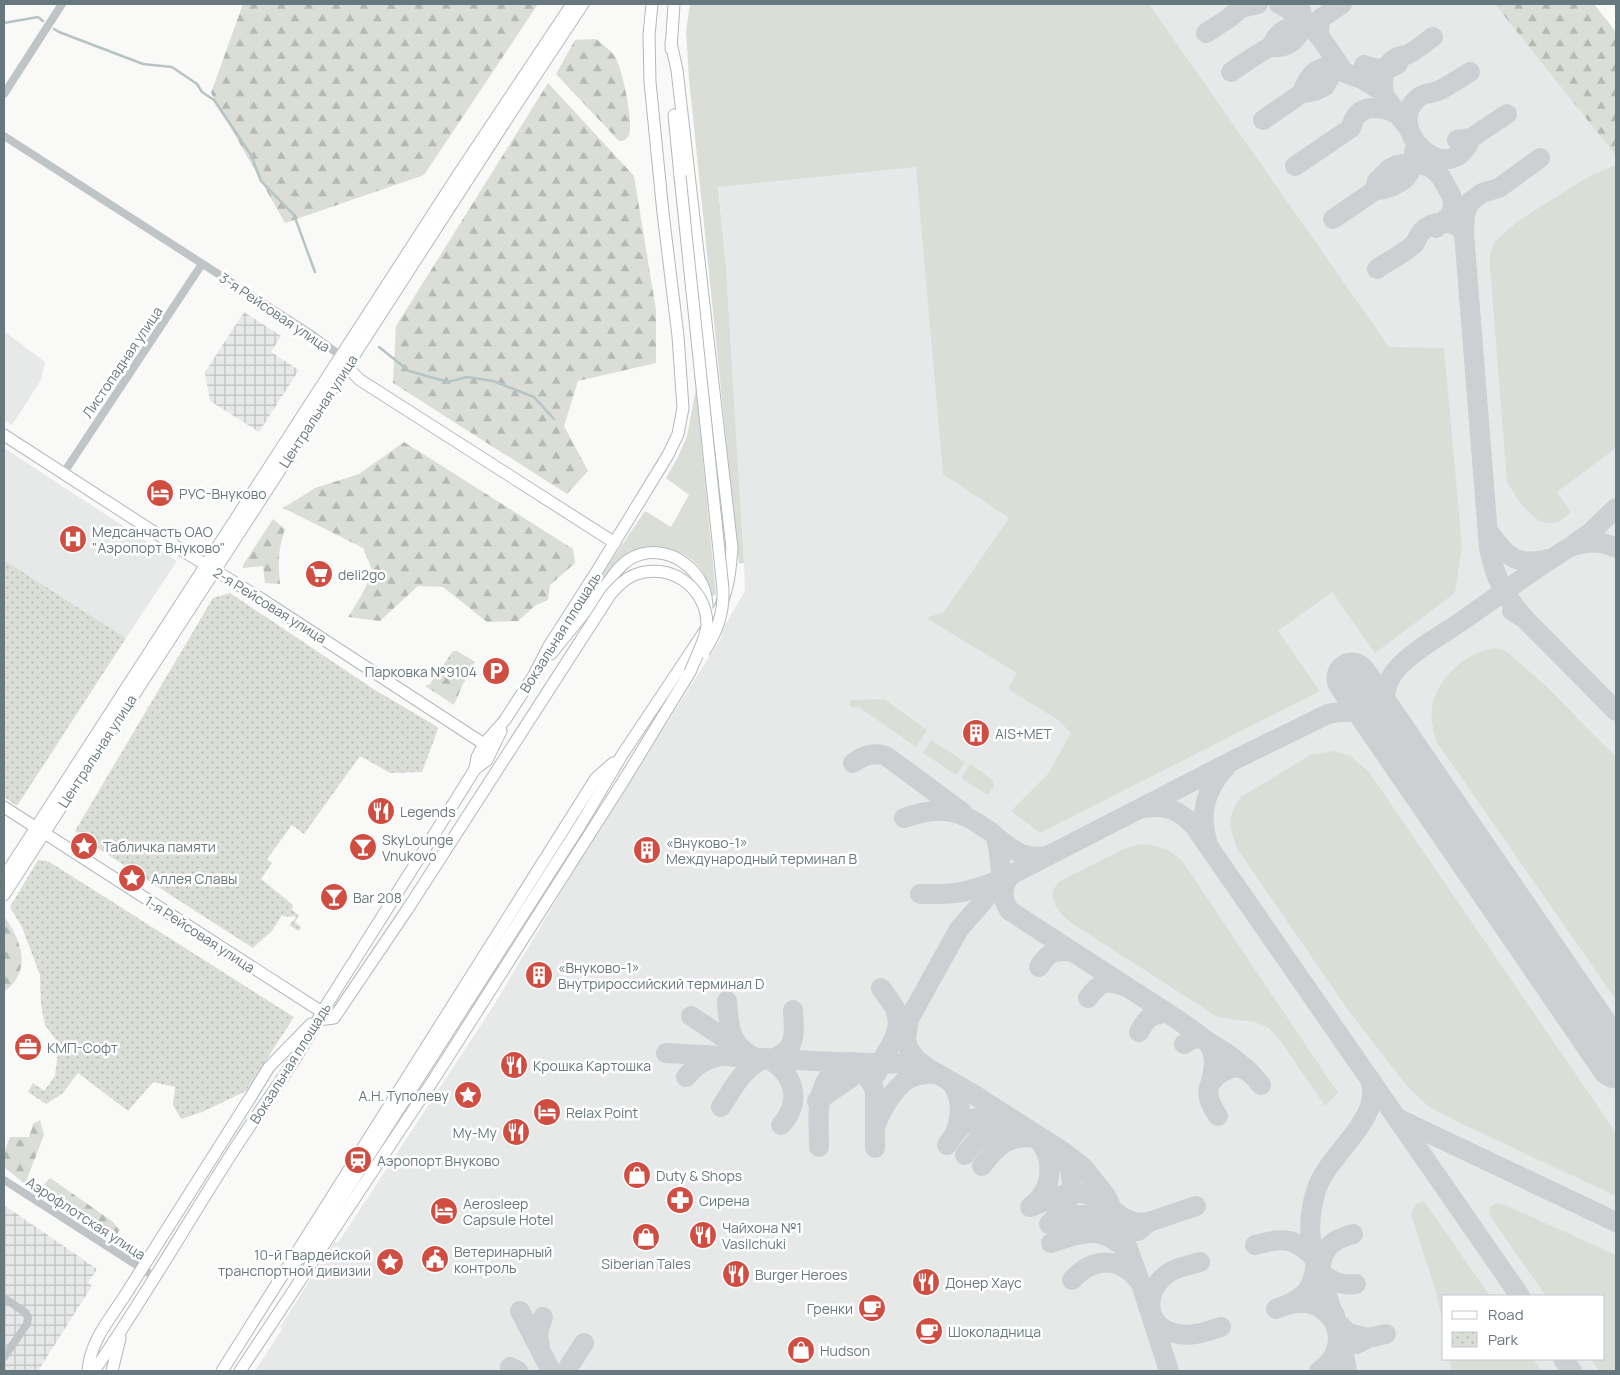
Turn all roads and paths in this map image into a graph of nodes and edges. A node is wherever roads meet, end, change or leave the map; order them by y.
1 (62, 4) edge
2 (572, 4) edge
3 (583, 4) edge
4 (652, 4) edge
5 (674, 4) edge
6 (671, 43) junction
7 (4, 94) edge
8 (4, 136) edge
9 (202, 264) junction
10 (341, 356) junction
11 (347, 367) junction
12 (4, 435) edge
13 (63, 474) junction
14 (614, 543) junction
15 (210, 568) junction
16 (706, 630) junction
17 (690, 672) junction
18 (534, 675) junction
19 (505, 720) junction
20 (484, 744) junction
21 (622, 755) junction
22 (475, 769) junction
23 (4, 807) edge
24 (40, 830) junction
25 (4, 877) edge
26 (4, 895) edge
27 (520, 899) junction
28 (522, 915) junction
29 (320, 1016) junction
30 (423, 1053) junction
31 (424, 1070) junction
32 (4, 1180) edge
33 (286, 1270) junction
34 (155, 1277) junction
35 (4, 1298) edge
36 (122, 1329) junction
37 (4, 1357) edge
38 (88, 1371) edge
39 (94, 1371) edge
40 (112, 1371) edge
41 (222, 1371) edge
42 (240, 1371) edge

1 - 7 street
2 - 10 main road, Центральная улица
3 - 11 main road, Центральная улица
4 - 14 main road, Вокзальная площадь
5 - 6 main road
6 - 16 main road
6 - 17 main road, bridge
8 - 9 street, 3-я Рейсовая улица
9 - 10 street, 3-я Рейсовая улица
9 - 13 street, Листопадная улица
10 - 11 main road, 3-я Рейсовая улица
10 - 15 main road, Центральная улица
11 - 14 main road, 3-я Рейсовая улица
11 - 15 main road, Центральная улица
12 - 13 main road, 2-я Рейсовая улица
13 - 15 main road, 2-я Рейсовая улица
14 - 18 main road, Вокзальная площадь
15 - 20 main road, 2-я Рейсовая улица
15 - 24 main road, Центральная улица
16 - 18 main road
16 - 21 main road
17 - 29 main road, bridge
17 - 42 main road
18 - 19 main road, Вокзальная площадь
19 - 20 main road, Вокзальная площадь
19 - 22 main road, Вокзальная площадь
20 - 22 main road, Вокзальная площадь
21 - 27 main road
21 - 28 main road
22 - 29 main road, Вокзальная площадь
23 - 24 main road, 1-я Рейсовая улица
24 - 25 main road, Центральная улица
24 - 26 main road, Центральная улица
24 - 29 main road, 1-я Рейсовая улица
27 - 28 main road
27 - 30 main road
28 - 31 main road
29 - 34 main road, Вокзальная площадь
29 - 38 main road, bridge
30 - 31 main road
30 - 33 main road
31 - 33 main road
32 - 34 street, Аэрофлотская улица
33 - 41 main road
34 - 36 main road, Вокзальная площадь
35 - 37 street
36 - 39 main road, Вокзальная площадь
36 - 40 main road

